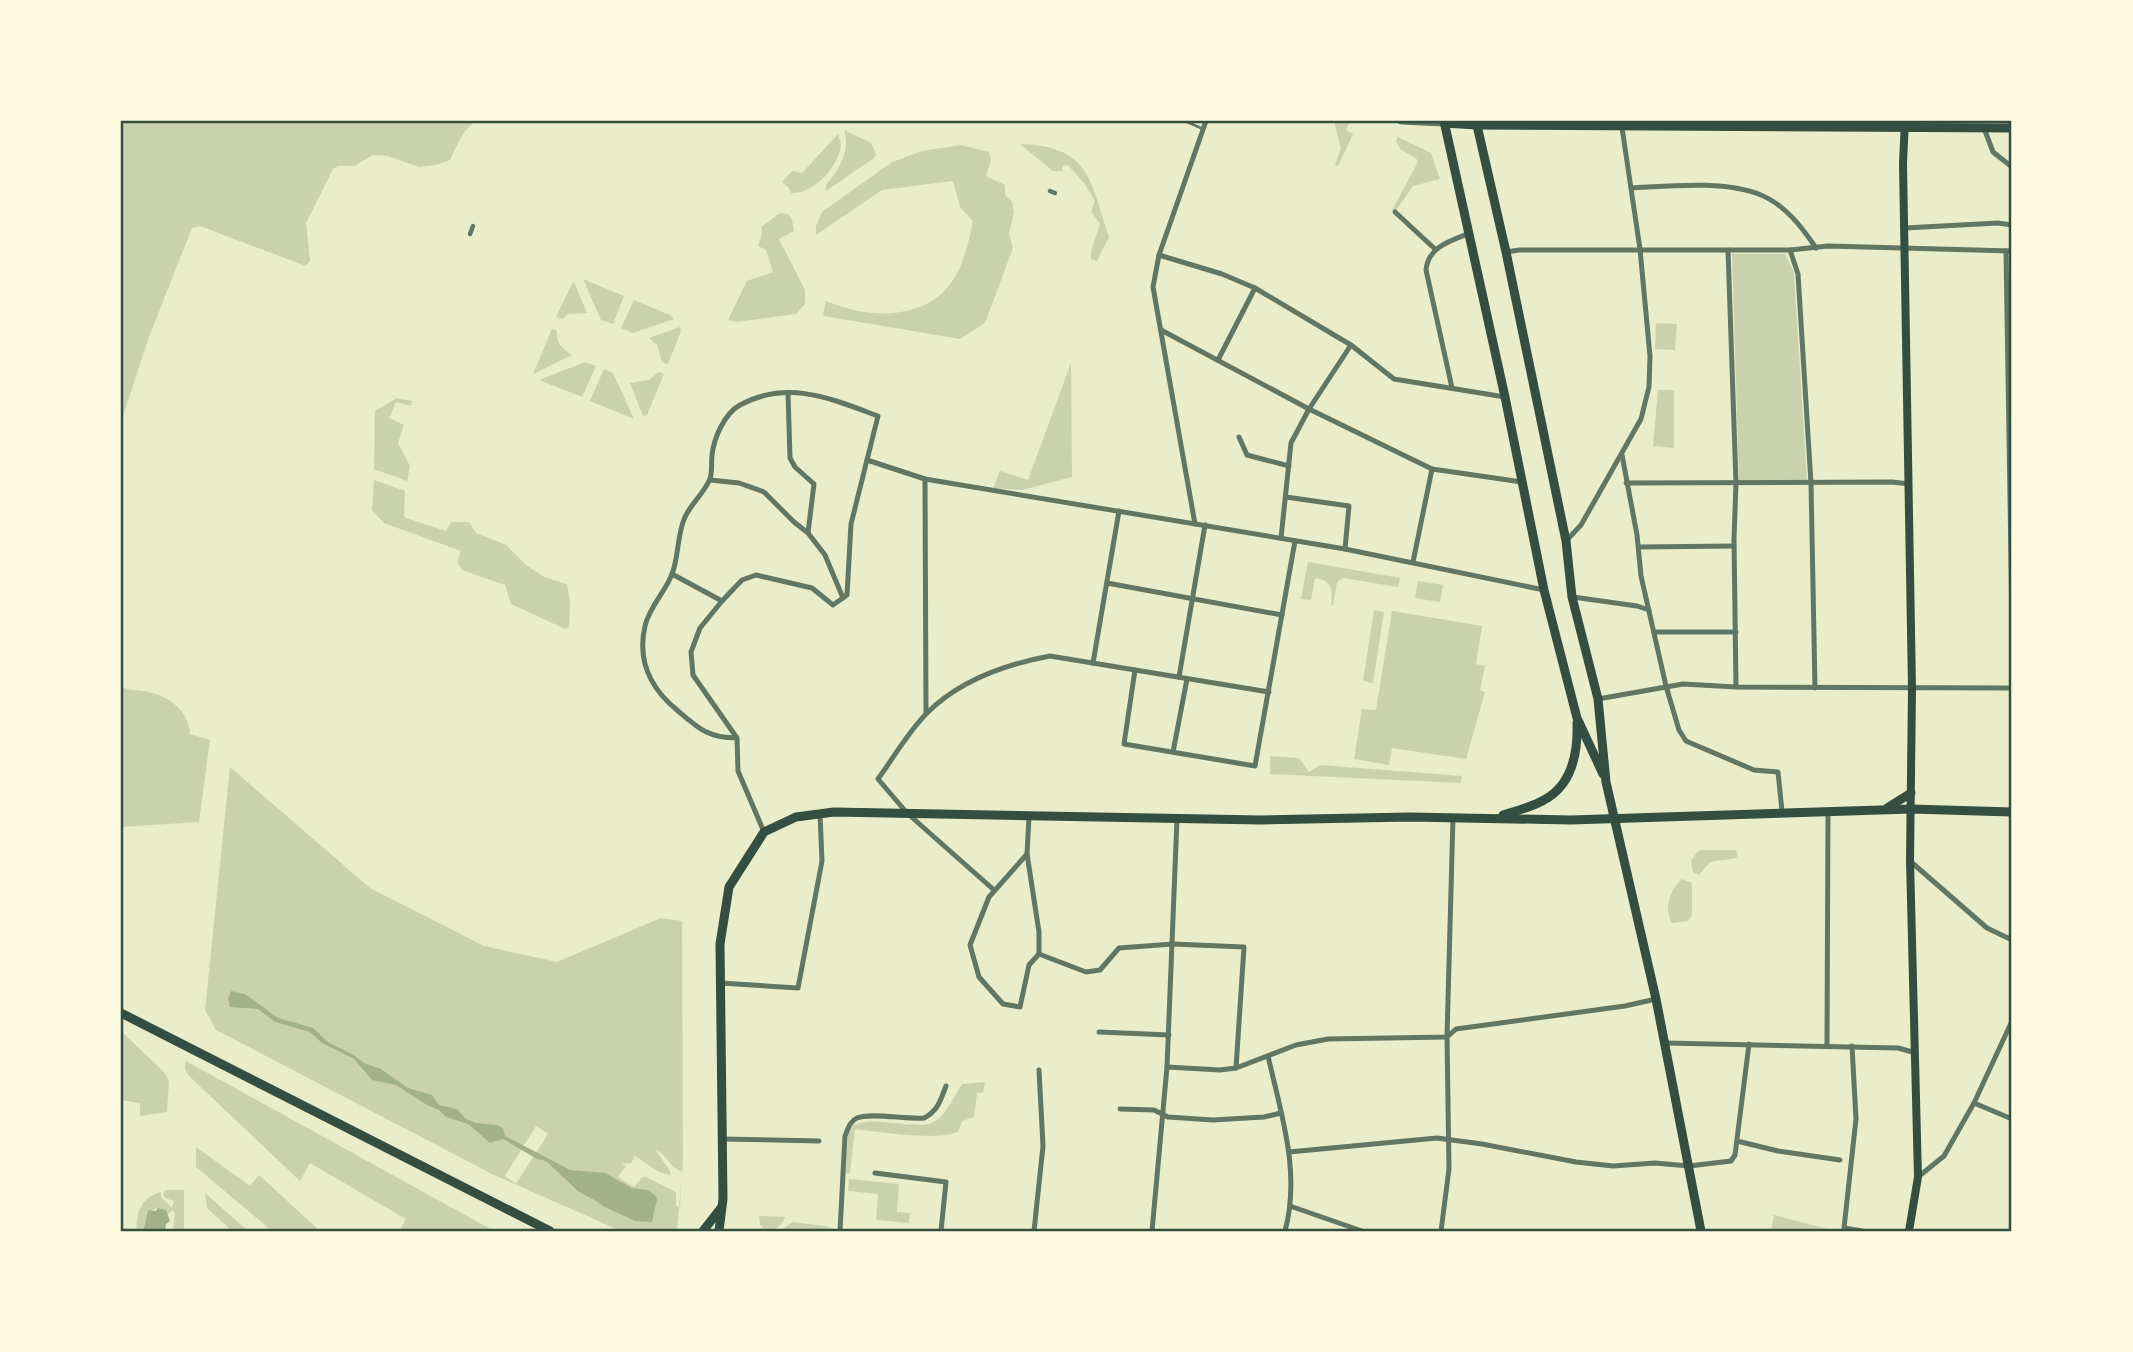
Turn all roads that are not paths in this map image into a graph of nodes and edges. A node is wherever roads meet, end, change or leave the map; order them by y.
1 (1185, 121) edge
2 (1206, 121) edge
3 (1401, 121) edge
4 (1432, 121) edge
5 (1444, 122) edge
6 (1477, 123) edge
7 (1622, 123) edge
8 (1678, 123) edge
9 (1905, 124) edge
10 (1984, 127) junction
11 (2012, 128) edge
12 (1203, 129) junction
13 (2012, 167) edge
14 (1631, 188) junction
15 (1395, 212) dead end
16 (2012, 225) edge
17 (473, 226) dead end
18 (1905, 228) junction
19 (1469, 233) junction
20 (470, 234) dead end
21 (1816, 248) junction
22 (1905, 248) junction
23 (1435, 249) junction
24 (1640, 249) junction
25 (1728, 250) junction
26 (1790, 250) junction
27 (2009, 251) edge
28 (1506, 252) junction
29 (1159, 255) junction
30 (1255, 288) junction
31 (1160, 330) junction
32 (1351, 345) junction
33 (1218, 360) junction
34 (1452, 388) junction
35 (788, 393) junction
36 (1505, 397) junction
37 (1309, 409) junction
38 (1239, 437) dead end
39 (1622, 455) junction
40 (867, 460) junction
41 (1289, 466) junction
42 (1432, 470) junction
43 (925, 478) junction
44 (710, 480) junction
45 (1522, 482) junction
46 (1626, 483) junction
47 (1736, 483) junction
48 (1811, 483) junction
49 (1909, 484) junction
50 (1286, 497) junction
51 (1119, 511) junction
52 (1195, 524) junction
53 (1205, 525) junction
54 (808, 533) junction
55 (1281, 538) junction
56 (1295, 541) junction
57 (1566, 541) junction
58 (1734, 546) junction
59 (1639, 547) junction
60 (1345, 549) junction
61 (1413, 562) junction
62 (672, 574) junction
63 (1107, 583) junction
64 (1544, 590) junction
65 (1573, 597) junction
66 (843, 598) junction
67 (1192, 598) junction
68 (722, 601) junction
69 (1649, 610) junction
70 (1282, 615) junction
71 (2012, 620) edge
72 (1654, 632) junction
73 (1736, 632) junction
74 (1093, 663) junction
75 (1135, 670) junction
76 (1179, 677) junction
77 (1187, 679) junction
78 (1666, 685) junction
79 (1736, 687) junction
80 (1815, 688) junction
81 (2012, 688) edge
82 (1912, 689) junction
83 (1269, 692) junction
84 (1598, 699) junction
85 (926, 714) junction
86 (1577, 718) junction
87 (737, 738) junction
88 (1173, 752) junction
89 (1606, 782) junction
90 (1911, 793) junction
91 (1885, 809) junction
92 (1911, 809) junction
93 (1828, 810) junction
94 (1782, 811) junction
95 (2012, 812) edge
96 (907, 813) junction
97 (820, 814) junction
98 (1029, 817) junction
99 (1453, 817) junction
100 (1494, 818) junction
101 (1614, 818) junction
102 (1177, 819) junction
103 (764, 832) junction
104 (1027, 854) junction
105 (1910, 861) junction
106 (994, 890) junction
107 (2012, 940) edge
108 (1173, 944) junction
109 (1039, 954) junction
110 (720, 983) junction
111 (1656, 999) junction
112 (121, 1013) edge
113 (2012, 1021) edge
114 (1099, 1032) dead end
115 (1169, 1035) junction
116 (1447, 1037) junction
117 (1665, 1043) junction
118 (1749, 1044) junction
119 (1827, 1045) junction
120 (1852, 1046) junction
121 (1916, 1053) junction
122 (1268, 1056) junction
123 (1167, 1067) junction
124 (1236, 1068) junction
125 (1039, 1070) dead end
126 (946, 1086) dead end
127 (1974, 1102) junction
128 (1120, 1109) dead end
129 (1281, 1113) junction
130 (1163, 1115) junction
131 (2012, 1119) edge
132 (722, 1139) junction
133 (1449, 1140) junction
134 (820, 1141) dead end
135 (1737, 1141) junction
136 (1289, 1152) junction
137 (1840, 1160) dead end
138 (1689, 1166) junction
139 (875, 1173) dead end
140 (1918, 1177) junction
141 (722, 1203) junction
142 (1290, 1206) junction
143 (550, 1231) edge
144 (703, 1231) edge
145 (719, 1231) edge
146 (840, 1231) edge
147 (941, 1231) edge
148 (1034, 1231) edge
149 (1153, 1231) edge
150 (1285, 1231) edge
151 (1362, 1231) edge
152 (1441, 1231) edge
153 (1702, 1231) edge
154 (1862, 1231) edge
155 (1909, 1231) edge

1 - 12 lane
2 - 12 street
3 - 4 street
4 - 5 street
5 - 6 main road
5 - 19 main road
6 - 7 main road
6 - 28 main road
7 - 8 main road
7 - 14 street
8 - 9 main road
9 - 10 main road
9 - 18 main road
10 - 11 main road
10 - 13 street
12 - 29 street
14 - 21 street
14 - 24 street
15 - 23 street
16 - 18 street
17 - 20 street
18 - 22 main road
19 - 23 street
19 - 36 main road
21 - 22 street
21 - 26 street
22 - 27 street
22 - 49 main road
23 - 34 street
24 - 25 street
24 - 28 street
24 - 39 street
25 - 26 street
25 - 47 street
26 - 48 street
27 - 71 street
28 - 57 main road
29 - 30 street
29 - 31 street
30 - 32 street
30 - 33 street
31 - 33 street
31 - 52 street
32 - 34 street
32 - 37 street
33 - 37 street
34 - 36 street
35 - 40 street
35 - 44 street
35 - 54 street
36 - 45 main road
37 - 41 street
37 - 42 street
38 - 41 street
39 - 46 street
39 - 57 street
40 - 43 street
40 - 66 street
41 - 50 street
42 - 45 street
42 - 61 street
43 - 51 street
43 - 85 street
44 - 54 street
44 - 62 street
45 - 64 main road
46 - 47 street
46 - 59 street
47 - 48 street
47 - 58 street
48 - 49 street
48 - 80 street
49 - 82 main road
50 - 55 street
50 - 60 street
51 - 52 street
51 - 63 street
52 - 53 street
53 - 55 street
53 - 67 street
54 - 66 street
55 - 56 street
56 - 60 street
56 - 70 street
57 - 65 main road
58 - 59 street
58 - 73 street
59 - 69 street
60 - 61 street
61 - 64 street
62 - 68 street
62 - 87 street
63 - 67 street
63 - 74 street
64 - 86 main road
65 - 69 street
65 - 84 main road
66 - 68 street
67 - 70 street
67 - 76 street
68 - 87 street
69 - 72 street
70 - 83 street
72 - 73 street
72 - 78 street
73 - 79 street
74 - 75 street
74 - 85 street
75 - 76 street
75 - 88 street
76 - 77 street
77 - 83 street
77 - 88 street
78 - 79 street
78 - 84 street
78 - 94 street
79 - 80 street
80 - 82 street
81 - 82 street
82 - 90 main road
83 - 88 street
84 - 89 main road
85 - 96 street
86 - 89 main road
86 - 100 main road
87 - 103 street
89 - 101 main road
90 - 91 main road
90 - 92 main road
91 - 92 main road
91 - 93 main road
92 - 95 main road
92 - 105 main road
93 - 94 main road
93 - 119 street
94 - 101 main road
96 - 97 main road
96 - 98 main road
96 - 106 street
97 - 103 main road
97 - 110 street
98 - 102 main road
98 - 104 street
99 - 100 main road
99 - 102 main road
99 - 116 street
100 - 101 main road
101 - 111 main road
102 - 108 street
103 - 110 main road
104 - 106 street
104 - 109 street
105 - 107 street
105 - 121 main road
106 - 109 street
108 - 109 street
108 - 115 street
108 - 124 street
110 - 132 main road
111 - 116 street
111 - 117 main road
112 - 143 main road
113 - 127 street
114 - 115 street
115 - 123 street
116 - 122 street
116 - 133 street
117 - 118 street
117 - 138 main road
118 - 119 street
118 - 135 street
119 - 120 street
120 - 121 street
120 - 154 street
121 - 140 main road
122 - 124 street
122 - 129 street
123 - 124 street
123 - 130 street
125 - 148 street
126 - 146 street
127 - 131 street
127 - 140 street
128 - 130 street
129 - 130 street
129 - 136 street
130 - 149 street
132 - 134 street
132 - 141 main road
133 - 136 street
133 - 138 street
133 - 152 street
135 - 137 street
135 - 138 street
136 - 142 street
138 - 153 main road
139 - 147 street
140 - 155 main road
141 - 144 main road
141 - 145 main road
142 - 150 street
142 - 151 street

